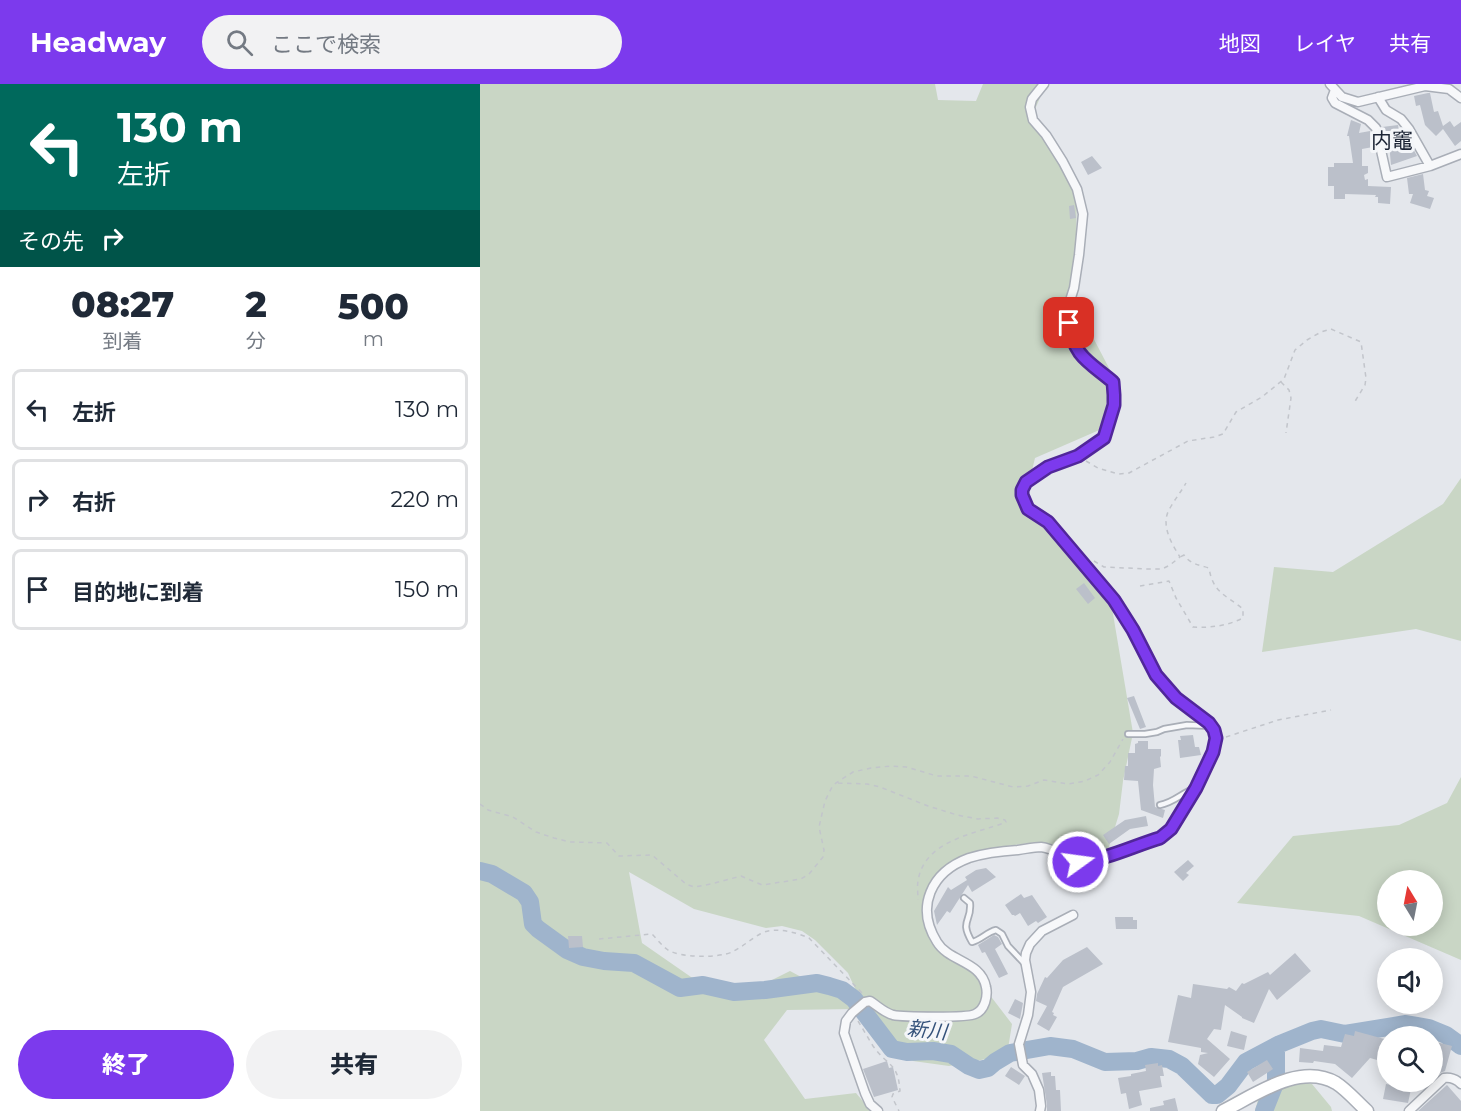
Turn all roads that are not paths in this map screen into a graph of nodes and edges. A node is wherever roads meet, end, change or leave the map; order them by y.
1 (1044, 84) edge
2 (1386, 84) edge
3 (1332, 87) edge
4 (1450, 87) edge
5 (1381, 97) junction
6 (1461, 98) edge
7 (1461, 154) edge
8 (1430, 166) junction
9 (1211, 726) junction
10 (1128, 734) road end
11 (1196, 788) junction
12 (1160, 805) dead end
13 (964, 898) dead end
14 (1072, 915) dead end
15 (1026, 966) junction
16 (1461, 1084) edge
17 (878, 1111) edge
18 (1040, 1111) edge
19 (1223, 1111) edge
20 (1367, 1111) edge
21 (1409, 1111) edge

1 - 9 street
2 - 5 street
3 - 5 street
3 - 8 street
4 - 5 street
4 - 6 street
5 - 8 street
7 - 8 street
9 - 10 lane
9 - 11 street
11 - 12 lane
11 - 17 street
13 - 15 lane
14 - 15 street
15 - 18 street
16 - 21 street
19 - 20 main road

